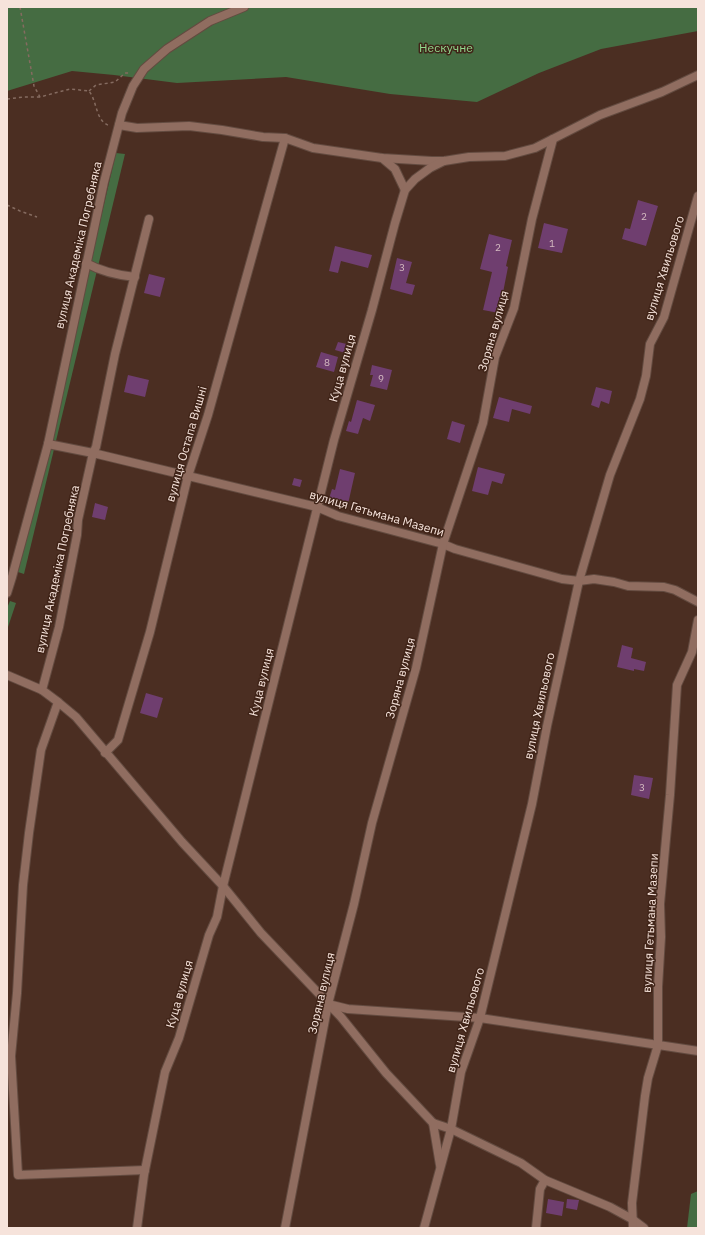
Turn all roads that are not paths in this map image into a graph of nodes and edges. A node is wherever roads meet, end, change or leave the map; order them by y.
1 (244, 7) edge
2 (698, 75) edge
3 (119, 125) junction
4 (285, 138) junction
5 (553, 139) junction
6 (382, 158) junction
7 (444, 161) junction
8 (405, 190) junction
9 (698, 196) edge
10 (149, 219) dead end
11 (86, 264) junction
12 (135, 277) junction
13 (48, 444) junction
14 (93, 452) junction
15 (188, 476) junction
16 (317, 507) junction
17 (443, 544) junction
18 (579, 581) junction
19 (7, 593) edge
20 (698, 602) edge
21 (698, 620) edge
22 (7, 674) edge
23 (42, 690) junction
24 (58, 702) junction
25 (105, 753) junction
26 (223, 886) junction
27 (328, 1004) junction
28 (480, 1018) junction
29 (658, 1045) junction
30 (698, 1051) edge
31 (433, 1123) junction
32 (451, 1129) junction
33 (441, 1167) junction
34 (145, 1170) junction
35 (545, 1180) junction
36 (632, 1219) junction
37 (137, 1228) edge
38 (285, 1228) edge
39 (424, 1228) edge
40 (536, 1228) edge
41 (632, 1228) edge
42 (644, 1228) edge

1 - 3 street, вулиця Академіка Погребняка
2 - 5 street
3 - 4 street
3 - 11 street, вулиця Академіка Погребняка
4 - 6 street
4 - 15 street, вулиця Остапа Вишні
5 - 7 street
5 - 17 street, Зоряна вулиця
6 - 7 street
6 - 8 street
7 - 8 street, Куца вулиця
8 - 16 street, Куца вулиця
9 - 18 street, вулиця Хвильового
10 - 12 street, вулиця Академіка Погребняка
11 - 12 street
11 - 13 street, вулиця Академіка Погребняка
12 - 14 street, вулиця Академіка Погребняка
13 - 14 street, вулиця Гетьмана Мазепи
13 - 19 street, вулиця Академіка Погребняка
14 - 15 street, вулиця Гетьмана Мазепи
14 - 23 street, вулиця Академіка Погребняка
15 - 16 street, вулиця Гетьмана Мазепи
15 - 25 street, вулиця Остапа Вишні
16 - 17 street, вулиця Гетьмана Мазепи
16 - 26 street, Куца вулиця
17 - 18 street, вулиця Гетьмана Мазепи
17 - 27 street, Зоряна вулиця
18 - 20 street, вулиця Гетьмана Мазепи
18 - 28 street, вулиця Хвильового
21 - 29 street, вулиця Гетьмана Мазепи
22 - 23 street
23 - 24 street
24 - 25 street
24 - 34 street
25 - 26 street
26 - 27 street
26 - 34 street, Куца вулиця
27 - 28 street
27 - 31 street
27 - 38 street, Зоряна вулиця
28 - 29 street
28 - 32 street, вулиця Хвильового
29 - 30 street
29 - 36 street, вулиця Гетьмана Мазепи
31 - 32 street
31 - 33 street
32 - 33 street, вулиця Хвильового
32 - 35 street
33 - 39 street, вулиця Хвильового
34 - 37 street, Куца вулиця
35 - 36 street
35 - 40 street
36 - 41 street, вулиця Гетьмана Мазепи
36 - 42 street

